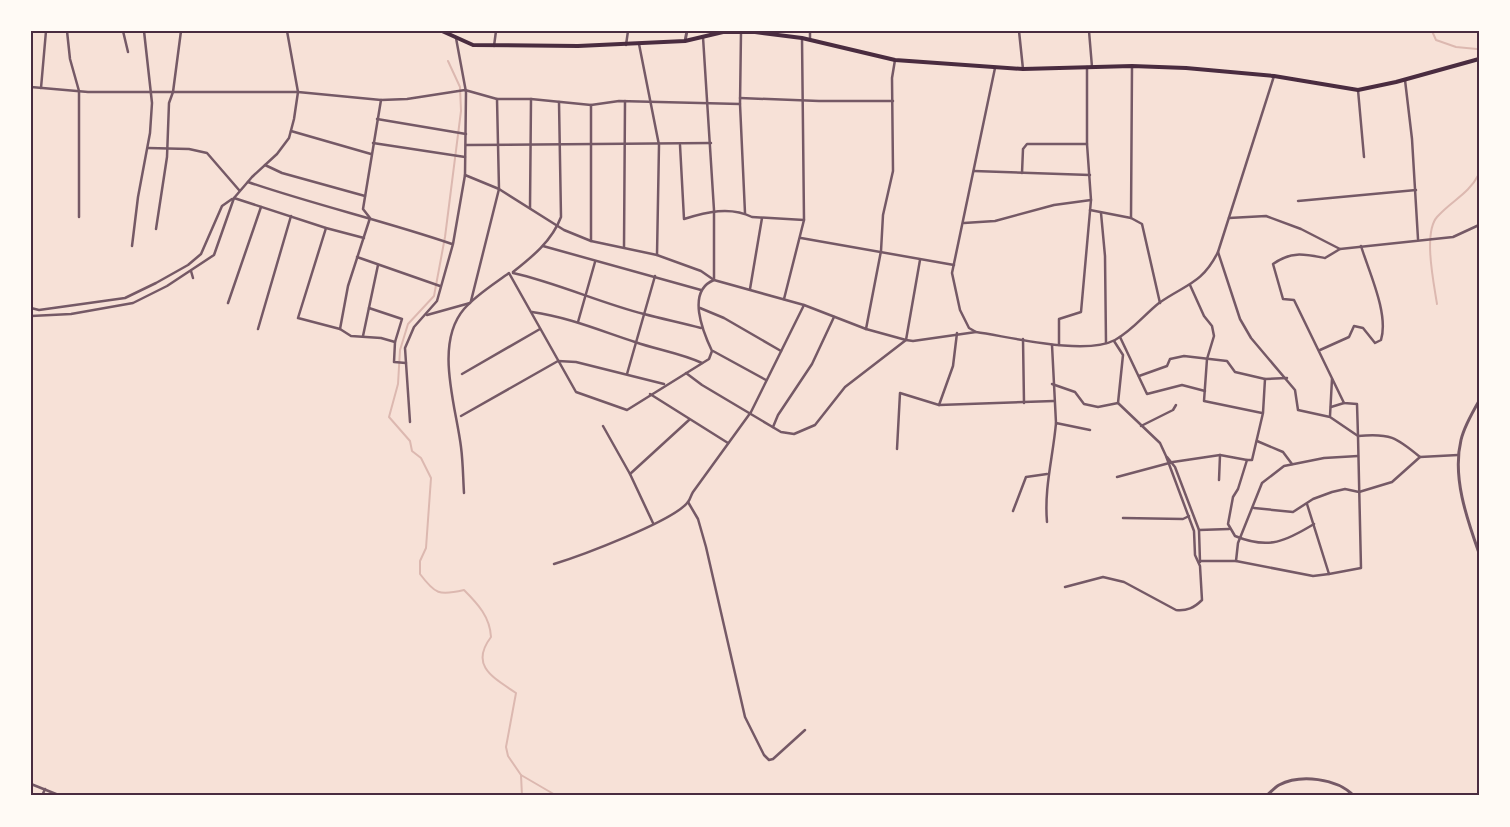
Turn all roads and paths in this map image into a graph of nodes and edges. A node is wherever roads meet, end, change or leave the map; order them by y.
1 (46, 31) edge
2 (68, 31) edge
3 (123, 31) edge
4 (144, 31) edge
5 (181, 31) edge
6 (287, 31) edge
7 (442, 31) edge
8 (496, 31) edge
9 (628, 31) edge
10 (687, 31) edge
11 (810, 31) edge
12 (1019, 31) edge
13 (1089, 31) edge
14 (741, 32) edge
15 (704, 37) junction
16 (456, 38) junction
17 (802, 38) junction
18 (810, 40) junction
19 (686, 41) junction
20 (638, 44) junction
21 (626, 45) junction
22 (494, 46) junction
23 (128, 52) dead end
24 (1479, 59) edge
25 (895, 60) junction
26 (1132, 66) junction
27 (1090, 67) junction
28 (995, 68) junction
29 (1023, 69) junction
30 (1274, 76) junction
31 (1405, 80) junction
32 (31, 87) edge
33 (41, 88) junction
34 (465, 90) junction
35 (1358, 90) junction
36 (79, 92) junction
37 (152, 92) junction
38 (173, 92) junction
39 (298, 92) junction
40 (740, 98) junction
41 (497, 99) junction
42 (530, 99) junction
43 (381, 100) junction
44 (803, 100) junction
45 (625, 101) junction
46 (893, 101) junction
47 (559, 102) junction
48 (651, 102) junction
49 (707, 103) junction
50 (740, 104) junction
51 (592, 105) junction
52 (378, 119) junction
53 (291, 130) junction
54 (465, 134) junction
55 (374, 142) junction
56 (710, 143) junction
57 (1087, 144) junction
58 (466, 145) junction
59 (498, 145) junction
60 (625, 145) junction
61 (659, 145) junction
62 (680, 145) junction
63 (530, 146) junction
64 (559, 146) junction
65 (592, 146) junction
66 (148, 148) junction
67 (168, 148) junction
68 (372, 154) junction
69 (465, 157) junction
70 (1364, 157) dead end
71 (265, 165) junction
72 (974, 171) junction
73 (1022, 173) junction
74 (1090, 174) junction
75 (465, 176) junction
76 (248, 182) junction
77 (499, 189) junction
78 (1416, 190) junction
79 (239, 191) junction
80 (365, 196) junction
81 (234, 198) junction
82 (1091, 200) junction
83 (1298, 201) dead end
84 (261, 207) junction
85 (530, 208) junction
86 (714, 210) junction
87 (1090, 210) junction
88 (745, 213) junction
89 (1101, 213) junction
90 (291, 216) junction
91 (79, 218) dead end
92 (370, 218) junction
93 (762, 218) junction
94 (1131, 218) junction
95 (1229, 218) junction
96 (804, 220) junction
97 (964, 223) junction
98 (1479, 225) edge
99 (558, 226) junction
100 (326, 228) junction
101 (156, 230) dead end
102 (364, 238) junction
103 (801, 238) junction
104 (1418, 239) junction
105 (590, 241) junction
106 (452, 244) junction
107 (543, 245) junction
108 (132, 246) dead end
109 (1361, 246) junction
110 (624, 247) junction
111 (1340, 249) junction
112 (881, 251) junction
113 (1218, 252) junction
114 (656, 255) junction
115 (357, 257) junction
116 (920, 260) junction
117 (595, 262) junction
118 (378, 265) junction
119 (954, 265) junction
120 (191, 271) junction
121 (511, 273) junction
122 (655, 276) junction
123 (193, 278) dead end
124 (714, 280) junction
125 (1190, 285) junction
126 (440, 286) junction
127 (750, 288) junction
128 (701, 290) junction
129 (586, 295) junction
130 (784, 299) junction
131 (471, 302) junction
132 (228, 303) dead end
133 (1160, 303) junction
134 (804, 305) junction
135 (31, 308) edge
136 (369, 308) junction
137 (700, 308) junction
138 (531, 312) junction
139 (644, 314) junction
140 (426, 315) junction
141 (31, 316) edge
142 (834, 317) junction
143 (578, 322) junction
144 (701, 328) junction
145 (258, 329) dead end
146 (340, 329) junction
147 (540, 329) junction
148 (866, 329) junction
149 (976, 332) junction
150 (957, 333) junction
151 (362, 336) junction
152 (1120, 337) junction
153 (1024, 339) junction
154 (906, 340) junction
155 (1114, 340) junction
156 (395, 342) junction
157 (637, 343) junction
158 (1106, 343) junction
159 (1052, 344) junction
160 (1059, 345) junction
161 (1320, 350) junction
162 (712, 351) junction
163 (781, 351) junction
164 (1207, 359) junction
165 (558, 361) junction
166 (405, 363) junction
167 (702, 363) junction
168 (686, 373) junction
169 (462, 374) dead end
170 (627, 374) junction
171 (1139, 376) junction
172 (1287, 378) junction
173 (1332, 378) junction
174 (1265, 379) junction
175 (766, 380) junction
176 (664, 384) junction
177 (1052, 384) junction
178 (1205, 391) junction
179 (650, 394) junction
180 (1054, 402) junction
181 (1024, 403) junction
182 (1118, 403) junction
183 (1344, 403) junction
184 (1478, 403) edge
185 (1176, 404) dead end
186 (939, 405) junction
187 (1330, 407) junction
188 (751, 412) junction
189 (1262, 413) junction
190 (461, 416) dead end
191 (1330, 417) junction
192 (689, 420) junction
193 (410, 422) dead end
194 (1056, 423) junction
195 (603, 426) dead end
196 (1141, 426) junction
197 (773, 427) junction
198 (1090, 430) dead end
199 (1358, 436) junction
200 (1258, 441) junction
201 (728, 443) junction
202 (897, 449) dead end
203 (1220, 455) junction
204 (1458, 455) junction
205 (1166, 456) junction
206 (1358, 456) junction
207 (1420, 457) junction
208 (1247, 460) junction
209 (1172, 462) junction
210 (1292, 464) junction
211 (1168, 465) junction
212 (630, 474) junction
213 (1047, 474) junction
214 (1117, 477) dead end
215 (1219, 480) dead end
216 (1359, 492) junction
217 (464, 493) dead end
218 (688, 502) junction
219 (1307, 504) junction
220 (1254, 508) junction
221 (1012, 511) dead end
222 (1190, 516) junction
223 (1124, 518) dead end
224 (1047, 522) dead end
225 (653, 524) junction
226 (1314, 524) junction
227 (1229, 529) junction
228 (1199, 530) junction
229 (1240, 538) junction
230 (1479, 554) edge
231 (1200, 561) junction
232 (1236, 561) junction
233 (554, 564) dead end
234 (1200, 566) junction
235 (1329, 574) junction
236 (1065, 587) dead end
237 (805, 730) dead end
238 (31, 784) edge
239 (44, 789) junction
240 (42, 796) edge
241 (61, 796) edge
242 (1266, 796) edge
243 (1354, 796) edge

1 - 33 street
2 - 36 street
3 - 23 street
4 - 37 street
5 - 38 street
6 - 39 street
7 - 16 main road
8 - 22 street
9 - 21 street
10 - 19 street
11 - 18 street
12 - 29 street
13 - 27 street
14 - 15 main road
14 - 17 main road
14 - 40 street
15 - 19 main road
15 - 49 street
16 - 22 main road
16 - 34 street
17 - 18 main road
17 - 44 street
18 - 25 main road
19 - 20 main road
20 - 21 main road
20 - 48 street
21 - 22 main road
24 - 31 main road
25 - 28 main road
25 - 46 street
26 - 27 main road
26 - 30 main road
26 - 94 street
27 - 29 main road
27 - 57 street
28 - 29 main road
28 - 72 street
30 - 35 main road
30 - 95 street
31 - 35 main road
31 - 78 street
32 - 33 street
33 - 36 street
34 - 41 street
34 - 43 street
34 - 54 street
35 - 70 street
36 - 37 street
36 - 91 street
37 - 38 street
37 - 66 street
38 - 39 street
38 - 67 street
39 - 43 street
39 - 53 street
40 - 44 street
40 - 50 street
41 - 42 street
41 - 59 street
42 - 47 street
42 - 63 street
43 - 52 street
44 - 46 street
44 - 96 street
45 - 48 street
45 - 51 street
45 - 60 street
46 - 112 street
47 - 51 street
47 - 64 street
48 - 49 street
48 - 61 street
49 - 50 street
49 - 56 street
50 - 88 street
51 - 65 street
52 - 54 street
52 - 55 street
53 - 68 street
53 - 71 street
54 - 58 street
55 - 68 street
55 - 69 street
56 - 62 street
56 - 86 street
57 - 73 street
57 - 74 street
58 - 59 street
58 - 69 street
59 - 63 street
59 - 77 street
60 - 61 street
60 - 65 street
60 - 110 street
61 - 62 street
61 - 114 street
62 - 86 street
63 - 64 street
63 - 85 street
64 - 65 street
64 - 99 street
65 - 105 street
66 - 67 street
66 - 108 street
67 - 79 street
67 - 101 street
68 - 80 street
69 - 75 street
71 - 76 street
71 - 80 street
72 - 73 street
72 - 97 street
73 - 74 street
74 - 82 street
75 - 77 street
75 - 106 street
76 - 79 street
76 - 92 street
77 - 85 street
77 - 131 street
78 - 83 street
78 - 104 street
79 - 81 street
80 - 92 street
81 - 84 street
81 - 120 street
81 - 135 street
82 - 87 street
82 - 97 street
84 - 90 street
84 - 132 street
85 - 99 street
86 - 88 street
86 - 124 street
87 - 89 street
87 - 160 street
88 - 93 street
89 - 94 street
89 - 158 street
90 - 100 street
90 - 145 street
92 - 102 street
92 - 106 street
93 - 96 street
93 - 127 street
94 - 133 street
95 - 111 street
95 - 113 street
96 - 103 street
97 - 119 street
98 - 104 street
99 - 105 street
99 - 107 street
100 - 102 street
100 - 146 street
102 - 115 street
103 - 112 street
103 - 130 street
104 - 109 street
105 - 110 street
106 - 126 street
107 - 117 street
107 - 121 street
109 - 111 street
109 - 161 street
110 - 114 street
111 - 161 street
112 - 116 street
112 - 148 street
113 - 125 street
113 - 172 street
114 - 124 street
115 - 118 street
115 - 146 street
116 - 119 street
116 - 154 street
117 - 122 street
117 - 129 street
118 - 126 street
118 - 136 street
119 - 149 street
120 - 123 street
120 - 141 street
121 - 129 street
121 - 131 street
121 - 138 street
122 - 128 street
122 - 139 street
124 - 127 street
124 - 128 street
125 - 133 street
125 - 164 street
126 - 140 street
127 - 130 street
128 - 137 street
129 - 139 street
129 - 143 street
130 - 134 street
131 - 140 street
131 - 217 street
133 - 152 street
134 - 142 street
134 - 163 street
136 - 151 street
136 - 156 street
137 - 144 street
137 - 163 street
138 - 143 street
138 - 147 street
139 - 144 street
139 - 157 street
140 - 166 street
142 - 148 street
142 - 197 street
143 - 157 street
144 - 162 street
146 - 151 street
147 - 165 street
147 - 169 street
148 - 154 street
149 - 150 street
149 - 153 street
150 - 154 street
150 - 186 street
151 - 156 street
152 - 155 street
152 - 171 street
153 - 159 street
153 - 181 street
154 - 197 street
155 - 158 street
155 - 182 street
156 - 166 street
157 - 167 street
157 - 170 street
158 - 160 street
159 - 160 street
159 - 177 street
161 - 173 street
162 - 167 street
162 - 175 street
163 - 175 street
164 - 171 street
164 - 174 street
164 - 178 street
165 - 170 street
165 - 179 street
165 - 190 street
166 - 193 street
167 - 168 street
168 - 176 street
168 - 188 street
170 - 176 street
171 - 178 street
172 - 174 street
172 - 191 street
173 - 183 street
173 - 187 street
174 - 189 street
175 - 188 street
176 - 179 street
177 - 180 street
177 - 182 street
178 - 189 street
179 - 192 street
180 - 181 street
180 - 194 street
181 - 186 street
182 - 196 street
183 - 187 street
183 - 199 street
184 - 204 street
185 - 196 street
186 - 202 street
187 - 191 street
188 - 197 street
188 - 201 street
189 - 200 street
191 - 199 street
192 - 201 street
192 - 212 street
194 - 198 street
194 - 213 street
195 - 212 street
196 - 205 street
199 - 206 street
199 - 207 street
200 - 208 street
200 - 210 street
201 - 218 street
203 - 208 street
203 - 209 street
203 - 215 street
204 - 207 street
204 - 230 street
205 - 209 street
205 - 211 street
206 - 210 street
206 - 216 street
207 - 216 street
208 - 227 street
209 - 211 street
209 - 228 street
210 - 220 street
211 - 214 street
211 - 222 street
212 - 225 street
213 - 221 street
213 - 224 street
216 - 219 street
216 - 235 street
218 - 225 street
218 - 237 street
219 - 220 street
219 - 226 street
220 - 229 street
222 - 223 street
222 - 234 street
225 - 233 street
226 - 229 street
226 - 235 street
227 - 228 street
227 - 229 street
228 - 231 street
229 - 232 street
231 - 232 street
231 - 234 street
232 - 235 street
234 - 236 street
238 - 239 street
239 - 240 street
239 - 241 street
242 - 243 street

